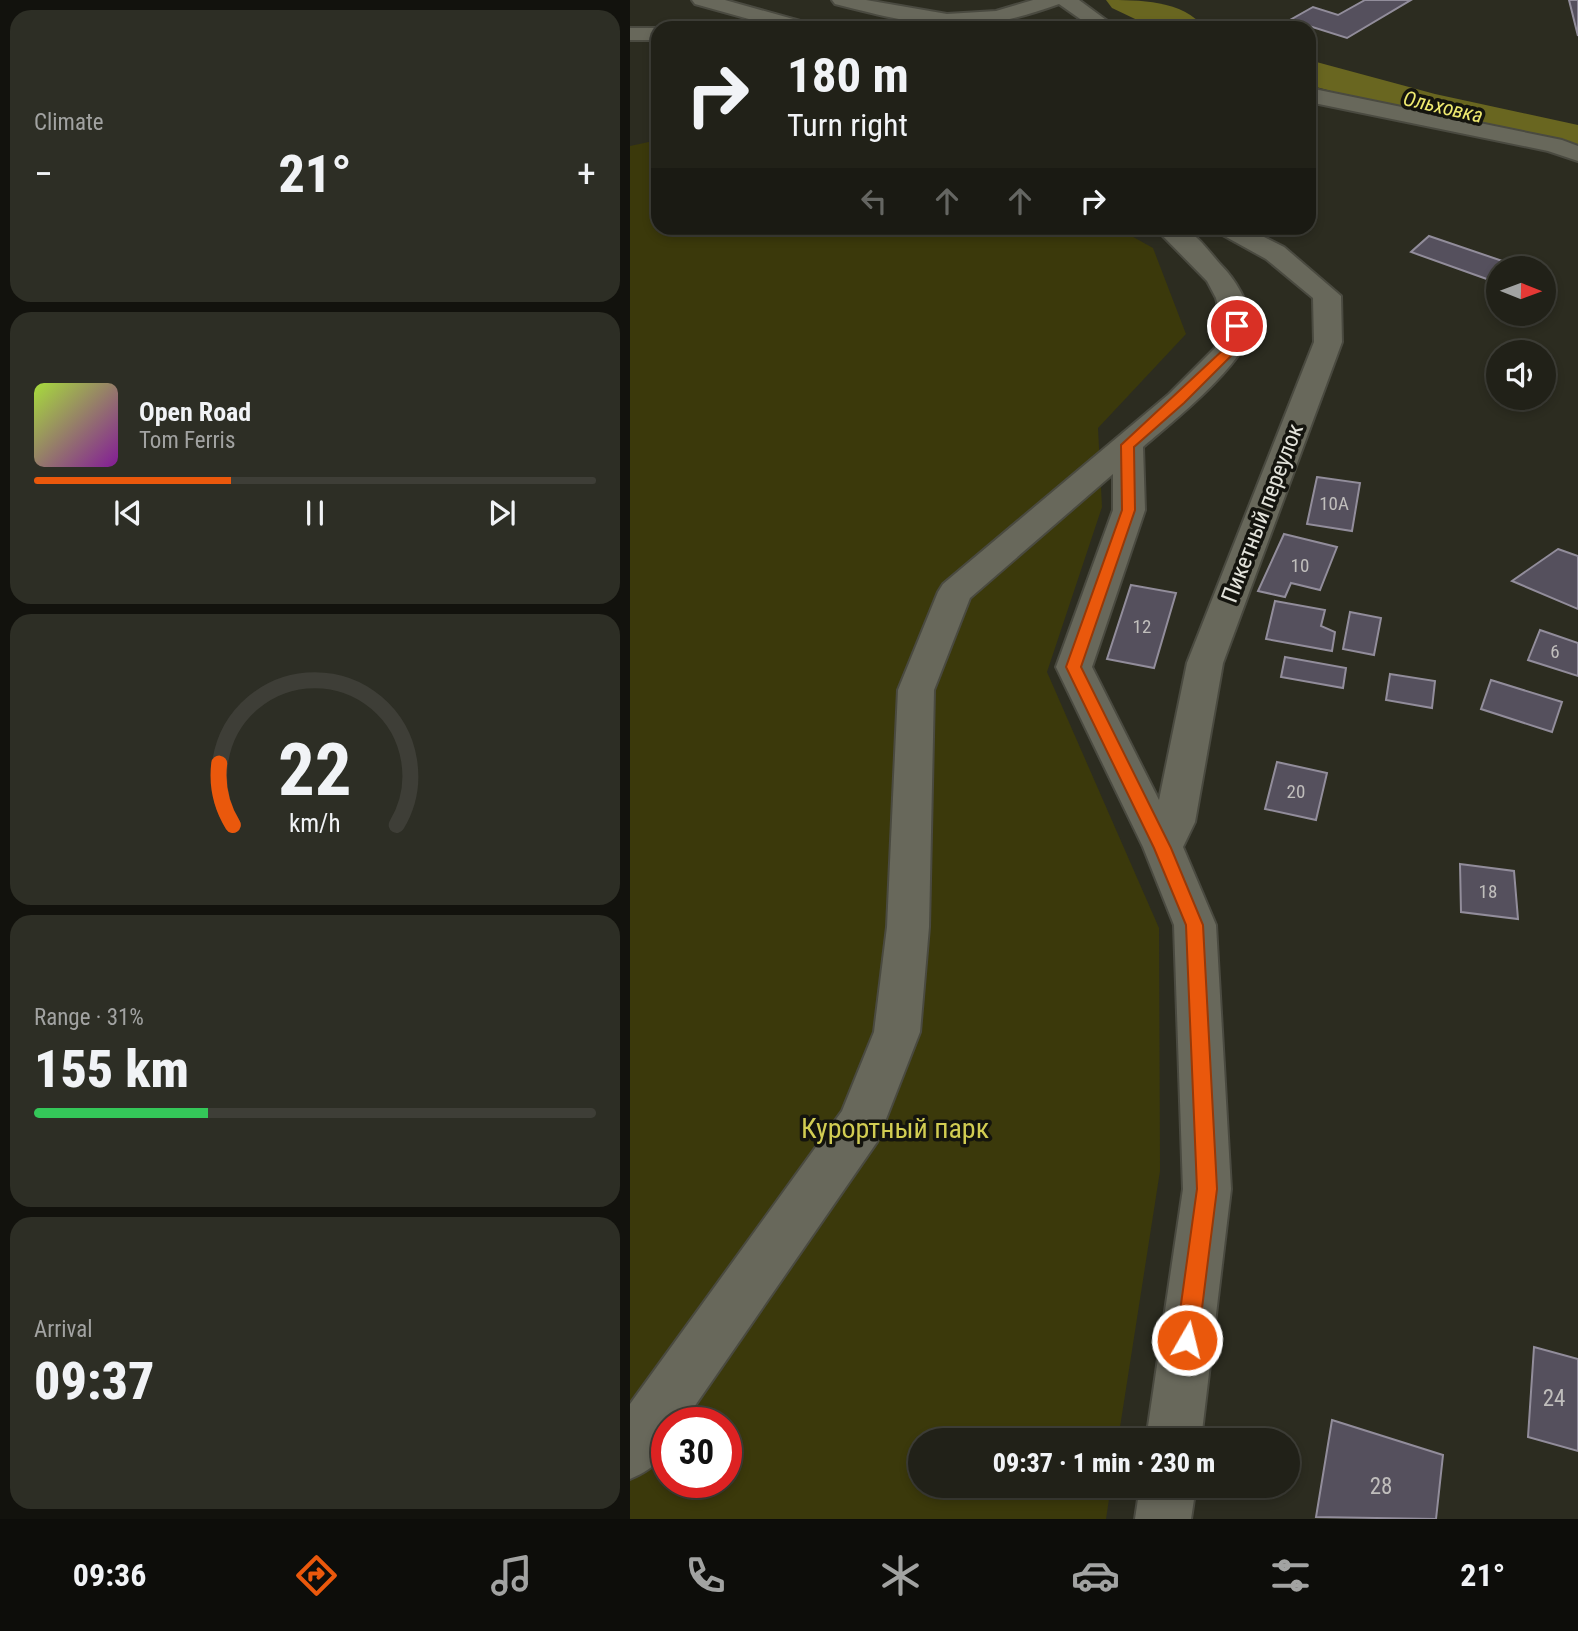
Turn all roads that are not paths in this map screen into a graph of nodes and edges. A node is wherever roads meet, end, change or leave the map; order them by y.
1 (702, 0) edge
2 (842, 0) edge
3 (1066, 0) edge
4 (1044, 3) edge
5 (778, 21) edge
6 (940, 21) edge
7 (982, 21) edge
8 (1097, 21) edge
9 (630, 34) edge
10 (651, 34) edge
11 (1316, 96) edge
12 (1578, 154) edge
13 (1176, 235) edge
14 (1241, 235) edge
15 (1128, 445) junction
16 (1163, 848) junction
17 (1176, 1428) edge
18 (630, 1451) edge
19 (1166, 1498) edge
20 (1163, 1519) edge

1 - 5 street
2 - 6 street
3 - 8 street
4 - 7 street
9 - 10 street
11 - 12 street
13 - 15 street
14 - 16 street, Пикетный переулок
15 - 16 street
15 - 18 street
16 - 17 street
19 - 20 street

